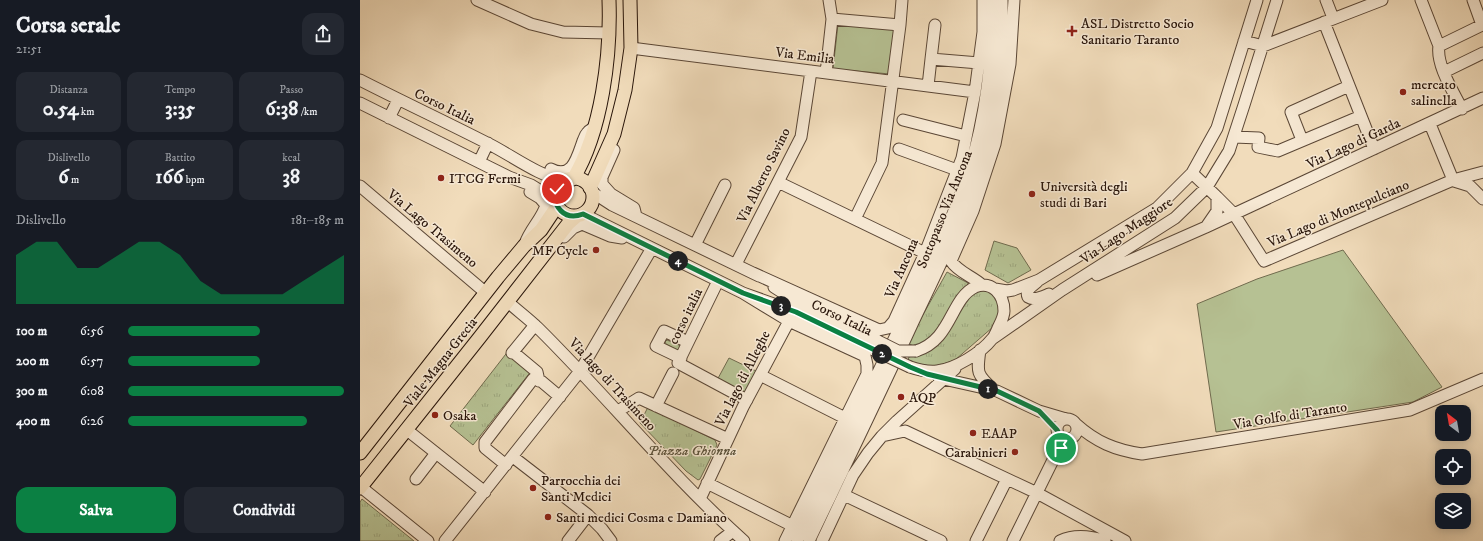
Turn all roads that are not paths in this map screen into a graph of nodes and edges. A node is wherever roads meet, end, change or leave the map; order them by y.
1 (609, 0) edge
2 (630, 0) edge
3 (829, 0) edge
4 (902, 0) edge
5 (983, 0) edge
6 (992, 0) edge
7 (1002, 0) edge
8 (1014, 0) edge
9 (1256, 0) edge
10 (1276, 0) edge
11 (1326, 0) edge
12 (1382, 0) edge
13 (1421, 0) edge
14 (1473, 0) edge
15 (481, 1) edge
16 (1366, 3) edge
17 (832, 19) junction
18 (1329, 20) junction
19 (900, 25) junction
20 (935, 25) dead end
21 (609, 33) junction
22 (1244, 40) junction
23 (990, 46) junction
24 (1263, 46) junction
25 (1439, 46) junction
26 (631, 48) junction
27 (1483, 53) edge
28 (1239, 57) junction
29 (931, 59) junction
30 (979, 60) junction
31 (1258, 60) junction
32 (811, 71) junction
33 (1444, 72) junction
34 (826, 73) junction
35 (360, 80) edge
36 (893, 82) junction
37 (928, 86) junction
38 (1349, 86) junction
39 (976, 92) junction
40 (1483, 98) edge
41 (398, 100) junction
42 (361, 107) edge
43 (1462, 109) junction
44 (1361, 116) junction
45 (389, 118) junction
46 (903, 120) dead end
47 (969, 122) junction
48 (1430, 124) junction
49 (997, 133) junction
50 (614, 134) junction
51 (966, 136) junction
52 (1234, 136) junction
53 (1302, 140) junction
54 (488, 143) junction
55 (980, 146) junction
56 (899, 149) dead end
57 (1374, 149) junction
58 (479, 162) junction
59 (957, 170) junction
60 (1483, 172) edge
61 (1192, 173) junction
62 (569, 177) junction
63 (1453, 180) junction
64 (778, 182) junction
65 (725, 185) dead end
66 (360, 186) edge
67 (1206, 186) junction
68 (591, 190) junction
69 (1217, 197) junction
70 (1483, 199) edge
71 (552, 204) junction
72 (1234, 214) junction
73 (636, 217) junction
74 (580, 218) junction
75 (855, 219) junction
76 (1206, 227) junction
77 (1112, 236) junction
78 (695, 245) junction
79 (652, 248) junction
80 (925, 253) junction
81 (1122, 253) junction
82 (736, 264) junction
83 (753, 273) junction
84 (1039, 280) junction
85 (718, 281) junction
86 (982, 285) junction
87 (995, 289) junction
88 (1062, 290) junction
89 (486, 293) junction
90 (743, 293) junction
91 (508, 302) junction
92 (796, 312) junction
93 (789, 321) junction
94 (534, 325) junction
95 (992, 339) junction
96 (688, 342) junction
97 (876, 345) junction
98 (980, 350) junction
99 (966, 360) junction
100 (677, 365) junction
101 (910, 367) junction
102 (580, 371) junction
103 (885, 372) junction
104 (760, 375) junction
105 (943, 379) junction
106 (1483, 379) edge
107 (539, 381) junction
108 (965, 384) junction
109 (997, 391) junction
110 (560, 397) junction
111 (924, 397) junction
112 (747, 400) junction
113 (656, 406) junction
114 (618, 411) junction
115 (1039, 411) junction
116 (845, 418) junction
117 (1071, 421) junction
118 (407, 430) junction
119 (1065, 435) junction
120 (882, 436) junction
121 (728, 439) junction
122 (1098, 440) junction
123 (360, 453) edge
124 (436, 453) junction
125 (510, 461) junction
126 (416, 479) dead end
127 (1008, 479) junction
128 (707, 483) junction
129 (360, 487) edge
130 (485, 492) junction
131 (1037, 493) junction
132 (844, 495) junction
133 (700, 499) junction
134 (810, 514) junction
135 (588, 515) junction
136 (1090, 522) junction
137 (794, 524) junction
138 (733, 531) junction
139 (1086, 536) junction
140 (1062, 540) edge
141 (428, 541) edge
142 (445, 541) edge
143 (568, 541) edge
144 (611, 541) edge
145 (720, 541) edge
146 (744, 541) edge
147 (785, 541) edge
148 (797, 541) edge
149 (809, 541) edge
150 (822, 541) edge
151 (941, 541) edge
152 (976, 541) edge
153 (1013, 541) edge
154 (1105, 541) edge
155 (1125, 541) edge

1 - 21 main road
2 - 26 main road
3 - 17 street
4 - 19 street
5 - 30 street, Via Ancona
6 - 23 street, Sottopasso Via Ancona
7 - 55 street, Sottopasso Via Ancona
8 - 49 street
9 - 22 street, Via Lago Maggiore
10 - 24 street, Via Lago Maggiore
11 - 18 street
12 - 16 street
13 - 25 street
14 - 25 street
15 - 21 street
16 - 18 street
17 - 19 street
17 - 34 street
18 - 24 street
18 - 38 street
19 - 36 street
20 - 29 street
21 - 62 main road
22 - 24 street
22 - 28 street, Via Lago Maggiore
23 - 30 street
23 - 55 street, Sottopasso Via Ancona
24 - 31 street, Via Lago Maggiore
25 - 33 street
26 - 32 street, Via Emilia
26 - 50 main road
27 - 33 street
28 - 31 street
28 - 61 street, Via Lago Maggiore
29 - 30 street
29 - 37 street
30 - 39 street, Via Ancona
31 - 52 street, Via Lago Maggiore
32 - 34 street, Via Emilia
32 - 64 street, Via Alberto Savino
33 - 43 street
34 - 36 street, Via Emilia
35 - 41 street, Corso Italia
36 - 37 street, Via Emilia
36 - 75 street
37 - 39 street, Via Emilia
38 - 44 street
38 - 53 street
39 - 47 street, Via Ancona
40 - 43 street, Via Lago di Garda
41 - 45 street
41 - 54 street, Corso Italia
42 - 45 street
43 - 48 street, Via Lago di Garda
44 - 53 street
44 - 57 street
45 - 58 street
46 - 51 street
47 - 51 street, Via Ancona
47 - 55 street
48 - 57 street, Via Lago di Garda
48 - 63 street
49 - 55 street
49 - 86 street
50 - 68 main road
50 - 73 street
51 - 59 street, Via Ancona
52 - 53 street
52 - 67 street, Via Lago Maggiore
54 - 58 street
54 - 62 street, Corso Italia
55 - 103 street, Sottopasso Via Ancona
56 - 59 street
57 - 72 street, Via Lago di Garda
58 - 71 street
59 - 80 street, Via Ancona
60 - 63 street, Via Lago di Montepulciano
61 - 67 street
61 - 77 street, Via Lago Maggiore
62 - 68 main road
62 - 71 main road
63 - 70 street
63 - 72 street, Via Lago di Montepulciano
64 - 75 street
64 - 82 street, Via Alberto Savino
65 - 78 street
66 - 89 street, Via Lago Trasimeno
67 - 69 street
67 - 81 street, Via Lago Maggiore
68 - 73 street, Corso Italia
68 - 74 main road
69 - 72 street
69 - 76 street
71 - 74 main road
71 - 89 main road, Viale Magna Grecia
72 - 76 street, Via Lago di Garda
73 - 78 street, Corso Italia
74 - 79 street, Corso Italia
74 - 91 main road, Viale Magna Grecia
75 - 80 street
76 - 88 street, Via Lago di Garda
77 - 81 street
77 - 84 street, Via Lago Maggiore
78 - 82 street, Corso Italia
79 - 85 street, Corso Italia
79 - 102 street
80 - 83 street, Via Ancona
81 - 88 street, Via Lago Maggiore
82 - 83 street, Corso Italia
83 - 97 street, Corso Italia
84 - 87 street, Via Lago Maggiore
84 - 88 street
85 - 90 street, Corso Italia
85 - 96 street, corso italia
86 - 87 street
86 - 97 street, Corso Italia, bridge
87 - 95 street, Corso Italia
88 - 95 street, Via Lago Maggiore
89 - 123 main road, Viale Magna Grecia
90 - 92 street, Corso Italia
90 - 93 street
91 - 94 street, Via lago di Trasimeno
91 - 118 main road, Viale Magna Grecia
92 - 93 street, Via lago di Alleghe
92 - 97 street, Corso Italia
93 - 104 street, Via lago di Alleghe
93 - 116 street
94 - 102 street, Via lago di Trasimeno
94 - 107 street
95 - 98 street, Corso Italia
96 - 100 street, corso italia
96 - 100 street
97 - 101 street, Corso Italia, bridge
98 - 99 street, Corso Italia
98 - 109 street
99 - 101 street, Corso Italia
99 - 105 street
100 - 112 street
100 - 113 street, corso italia
101 - 105 street
102 - 110 street
102 - 114 street, Via lago di Trasimeno
103 - 134 street
103 - 149 street
104 - 112 street, Via lago di Alleghe
104 - 116 street
105 - 108 street
105 - 111 street
106 - 122 street, Via Golfo di Taranto
107 - 110 street
107 - 125 street
108 - 109 street
108 - 111 street
109 - 115 street
110 - 125 street
111 - 120 street
112 - 121 street, Via lago di Alleghe
113 - 114 street
113 - 121 street
114 - 133 street, Via lago di Trasimeno
115 - 117 street, Via Golfo di Taranto
115 - 119 street
116 - 137 street
117 - 119 street
117 - 119 street
117 - 122 street, Via Golfo di Taranto
118 - 124 street
118 - 129 main road, Viale Magna Grecia
119 - 122 street, Via Golfo di Taranto
119 - 131 street
120 - 127 street
120 - 132 street
121 - 128 street, Via lago di Alleghe
124 - 126 street
124 - 130 street
125 - 130 street
125 - 135 street
127 - 131 street
127 - 152 street
128 - 133 street
128 - 137 street
129 - 141 street
130 - 142 street
131 - 136 street
131 - 153 street
132 - 150 street
132 - 151 street
133 - 138 street, Via lago di Trasimeno
134 - 137 street
134 - 148 street
135 - 143 street
135 - 144 street
136 - 139 street
136 - 155 street
137 - 147 street
138 - 145 street
138 - 146 street, Via lago di Trasimeno
139 - 140 street
139 - 154 street

